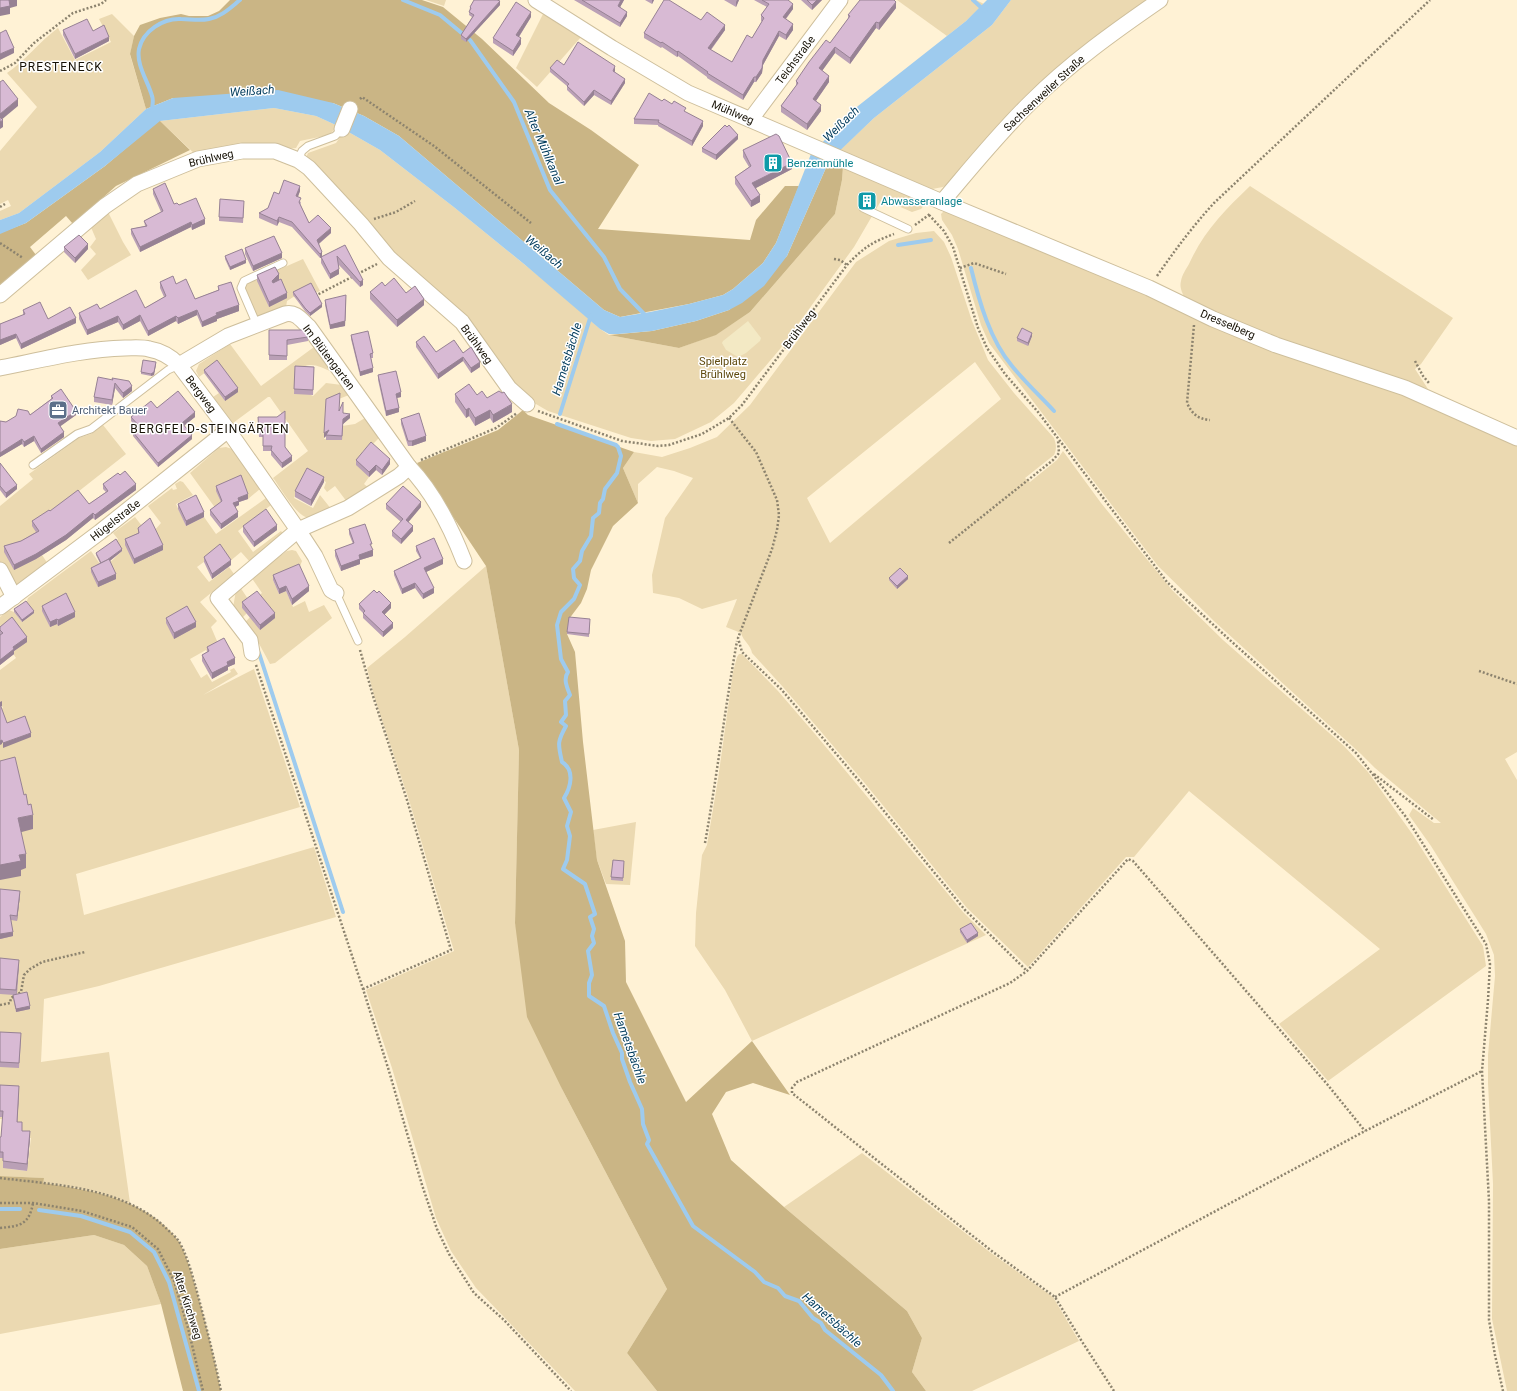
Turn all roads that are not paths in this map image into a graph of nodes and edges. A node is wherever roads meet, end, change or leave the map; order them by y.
1 (536, 0) edge
2 (840, 0) edge
3 (1160, 0) edge
4 (350, 109) road end
5 (751, 119) junction
6 (342, 129) joint
7 (298, 160) junction
8 (942, 202) junction
9 (863, 208) dead end
10 (908, 229) road end
11 (283, 263) dead end
12 (0, 295) edge
13 (257, 326) junction
14 (178, 365) junction
15 (0, 368) edge
16 (527, 404) road end
17 (228, 430) junction
18 (1517, 438) edge
19 (33, 465) dead end
20 (409, 467) junction
21 (298, 530) junction
22 (464, 561) dead end
23 (0, 570) edge
24 (336, 593) joint
25 (14, 597) junction
26 (0, 607) edge
27 (358, 641) road end
28 (251, 646) road end

1 - 5 street, Mühlweg
2 - 5 street, Teichstraße
3 - 8 street, Sachsenweiler Straße
4 - 6 street
5 - 8 street, Mühlweg
6 - 7 lane
7 - 12 street, Brühlweg
7 - 16 street, Brühlweg
8 - 18 street, Dresselberg
9 - 10 lane
11 - 13 lane
13 - 14 street, Im Blütengarten
13 - 20 street, Im Blütengarten
14 - 15 street, Bergweg
14 - 17 street, Bergweg
14 - 19 lane
17 - 21 street, Bergweg
17 - 25 street, Hügelstraße
20 - 21 street
20 - 22 street, Im Blütengarten
21 - 24 street, Bergweg
21 - 28 street
23 - 25 street
24 - 27 lane, Bergweg
25 - 26 street, Hügelstraße

